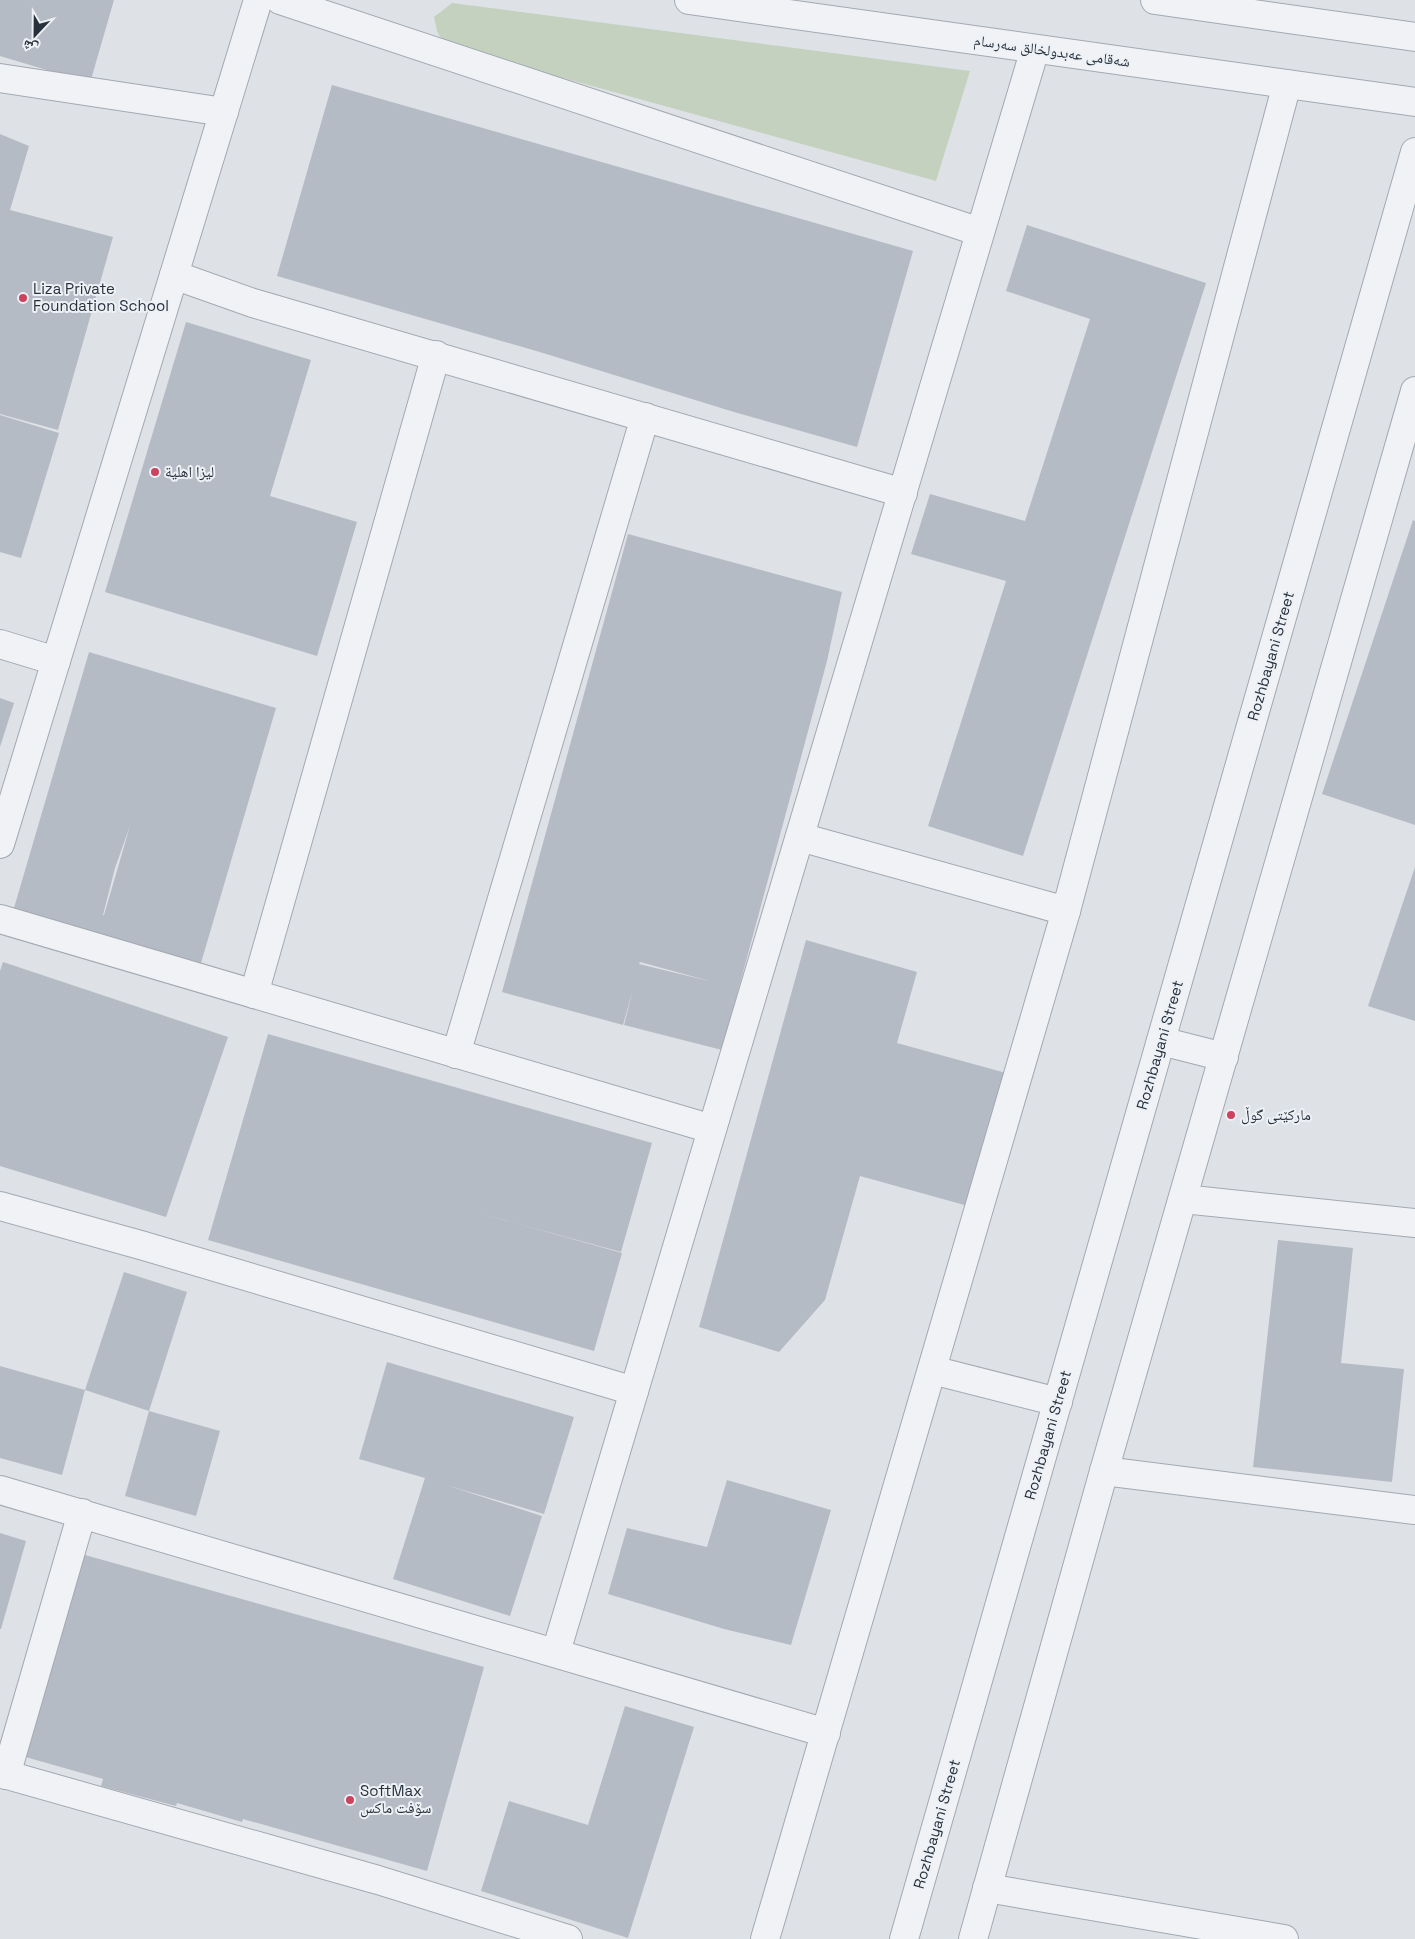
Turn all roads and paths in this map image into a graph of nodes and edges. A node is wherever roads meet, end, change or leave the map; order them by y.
1 (258, 0) edge
2 (280, 0) edge
3 (689, 0) edge
4 (1155, 0) edge
5 (1415, 37) edge
6 (1035, 48) junction
7 (0, 78) edge
8 (1287, 84) junction
9 (1415, 102) edge
10 (224, 112) junction
11 (1415, 152) edge
12 (980, 232) junction
13 (174, 276) junction
14 (436, 355) junction
15 (1414, 398) edge
16 (646, 417) junction
17 (903, 493) junction
18 (0, 644) edge
19 (56, 661) junction
20 (800, 837) junction
21 (0, 844) edge
22 (1066, 911) junction
23 (0, 919) edge
24 (254, 994) junction
25 (1161, 1040) junction
26 (456, 1054) junction
27 (1224, 1057) junction
28 (712, 1129) junction
29 (1183, 1198) junction
30 (0, 1206) edge
31 (1415, 1223) edge
32 (932, 1370) junction
33 (634, 1391) junction
34 (1058, 1402) junction
35 (1104, 1471) junction
36 (0, 1490) edge
37 (1415, 1510) edge
38 (82, 1514) junction
39 (556, 1652) junction
40 (826, 1733) junction
41 (3, 1774) edge
42 (987, 1888) junction
43 (568, 1939) edge
44 (765, 1939) edge
45 (904, 1939) edge
46 (973, 1939) edge
47 (1284, 1939) edge

1 - 10 street
2 - 12 street
3 - 6 street, شەقامی عەبدولخالق سەرسام
4 - 5 street
6 - 8 street, شەقامی عەبدولخالق سەرسام
6 - 12 street
7 - 10 street
8 - 9 street, شەقامی عەبدولخالق سەرسام
8 - 22 street
10 - 13 street
11 - 25 street, Rozhbayani Street
12 - 17 street
13 - 14 street
13 - 19 street
14 - 16 street
14 - 24 street
15 - 27 street
16 - 17 street
16 - 26 street
17 - 20 street
18 - 19 street
19 - 21 street
20 - 22 street
20 - 28 street
22 - 32 street
23 - 24 street
24 - 26 street
25 - 27 street
25 - 34 street, Rozhbayani Street
26 - 28 street
27 - 29 street
28 - 33 street
29 - 31 street
29 - 35 street
30 - 33 street
32 - 34 street
32 - 40 street
33 - 39 street
34 - 45 street, Rozhbayani Street
35 - 37 street
35 - 42 street
36 - 38 street
38 - 39 street
38 - 41 street
39 - 40 street
40 - 44 street
41 - 43 street
42 - 46 street
42 - 47 street

